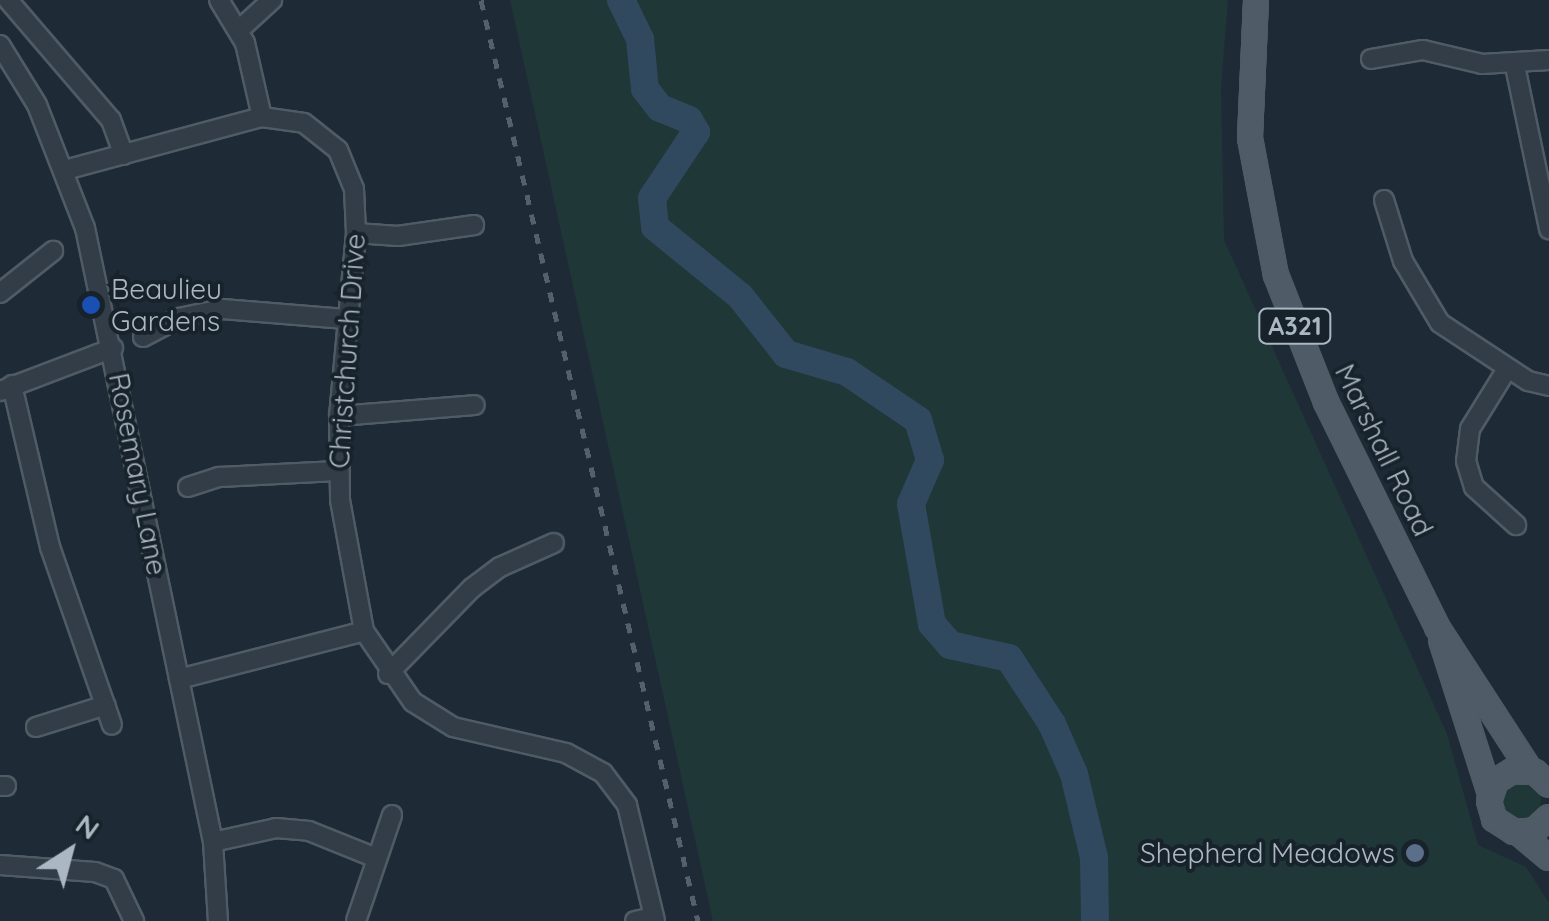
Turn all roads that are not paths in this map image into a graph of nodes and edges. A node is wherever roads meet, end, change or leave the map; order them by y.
1 (8, 0) edge
2 (219, 0) edge
3 (272, 0) edge
4 (1256, 0) edge
5 (239, 30) junction
6 (0, 45) edge
7 (1371, 59) dead end
8 (1549, 60) edge
9 (1515, 66) junction
10 (262, 117) junction
11 (124, 155) junction
12 (65, 170) junction
13 (1384, 200) dead end
14 (1548, 220) edge
15 (474, 226) dead end
16 (356, 233) junction
17 (53, 250) dead end
18 (0, 292) edge
19 (346, 319) junction
20 (142, 337) dead end
21 (113, 348) junction
22 (1507, 369) junction
23 (1549, 386) edge
24 (6, 388) edge
25 (475, 405) dead end
26 (339, 416) junction
27 (338, 471) junction
28 (188, 487) dead end
29 (1516, 525) dead end
30 (554, 543) dead end
31 (1437, 626) junction
32 (364, 632) junction
33 (388, 674) junction
34 (179, 679) junction
35 (106, 705) junction
36 (112, 725) dead end
37 (36, 727) dead end
38 (1542, 776) edge
39 (1490, 794) junction
40 (392, 815) dead end
41 (1549, 817) edge
42 (1519, 833) junction
43 (212, 842) junction
44 (376, 858) junction
45 (1549, 858) edge
46 (0, 864) edge
47 (655, 919) edge
48 (134, 921) edge
49 (218, 921) edge
50 (356, 921) edge
51 (635, 921) edge

1 - 11 street
2 - 5 street
3 - 5 street
4 - 31 main road, Marshall Road / A321
5 - 10 street
6 - 12 street, Rosemary Lane
7 - 9 street
8 - 9 street
9 - 14 street
10 - 11 street, Christchurch Drive
10 - 16 street, Christchurch Drive
11 - 12 street, Christchurch Drive
12 - 21 street, Rosemary Lane
13 - 22 street
15 - 16 street
16 - 19 street, Christchurch Drive
17 - 18 street
19 - 20 street
19 - 26 street, Christchurch Drive
21 - 24 street
21 - 34 street, Rosemary Lane
22 - 23 street
22 - 29 street
24 - 35 street
25 - 26 street
26 - 27 street, Christchurch Drive
27 - 28 street
27 - 32 street, Christchurch Drive
30 - 33 street
31 - 38 main road, Marshall Road / A321
31 - 39 main road, Marshall Road / A321
32 - 33 street, Christchurch Drive
32 - 34 street
33 - 47 street, Christchurch Drive
34 - 43 street, Rosemary Lane
35 - 36 street
35 - 37 street
38 - 39 main road, A321
39 - 42 main road, A321
40 - 44 street
41 - 42 main road
42 - 45 main road, A321
43 - 44 street
43 - 49 street, Rosemary Lane
44 - 50 street
46 - 48 street
47 - 51 street

